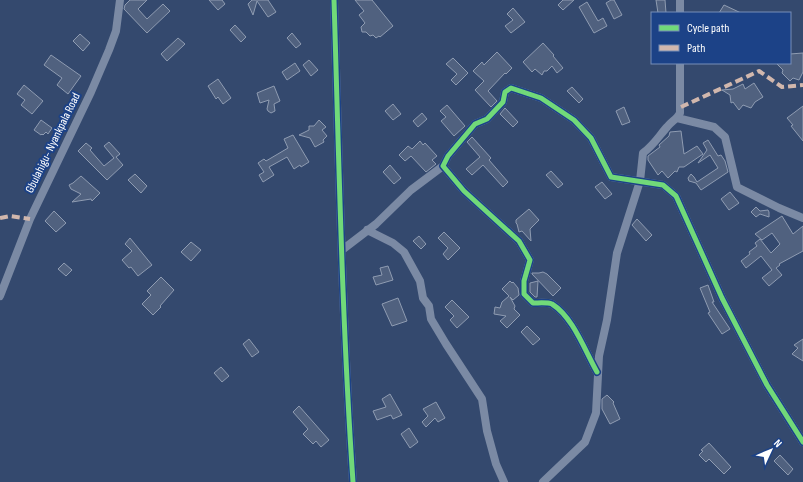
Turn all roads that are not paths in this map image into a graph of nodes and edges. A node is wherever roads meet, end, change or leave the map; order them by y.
1 (120, 0) edge
2 (334, 0) edge
3 (680, 0) edge
4 (680, 12) edge
5 (680, 64) edge
6 (677, 118) junction
7 (443, 166) junction
8 (640, 181) junction
9 (803, 218) edge
10 (368, 230) junction
11 (342, 250) junction
12 (0, 296) edge
13 (597, 372) junction
14 (803, 442) edge
15 (353, 482) edge
16 (504, 482) edge
17 (543, 482) edge

1 - 12 street, Gbulahigu- Nyankpala Road
2 - 11 street
3 - 4 street
5 - 6 street
6 - 8 street
6 - 9 street
7 - 8 street
7 - 10 street
7 - 13 street
8 - 13 street
8 - 14 street
10 - 11 street
10 - 16 street
11 - 15 street
13 - 17 street

